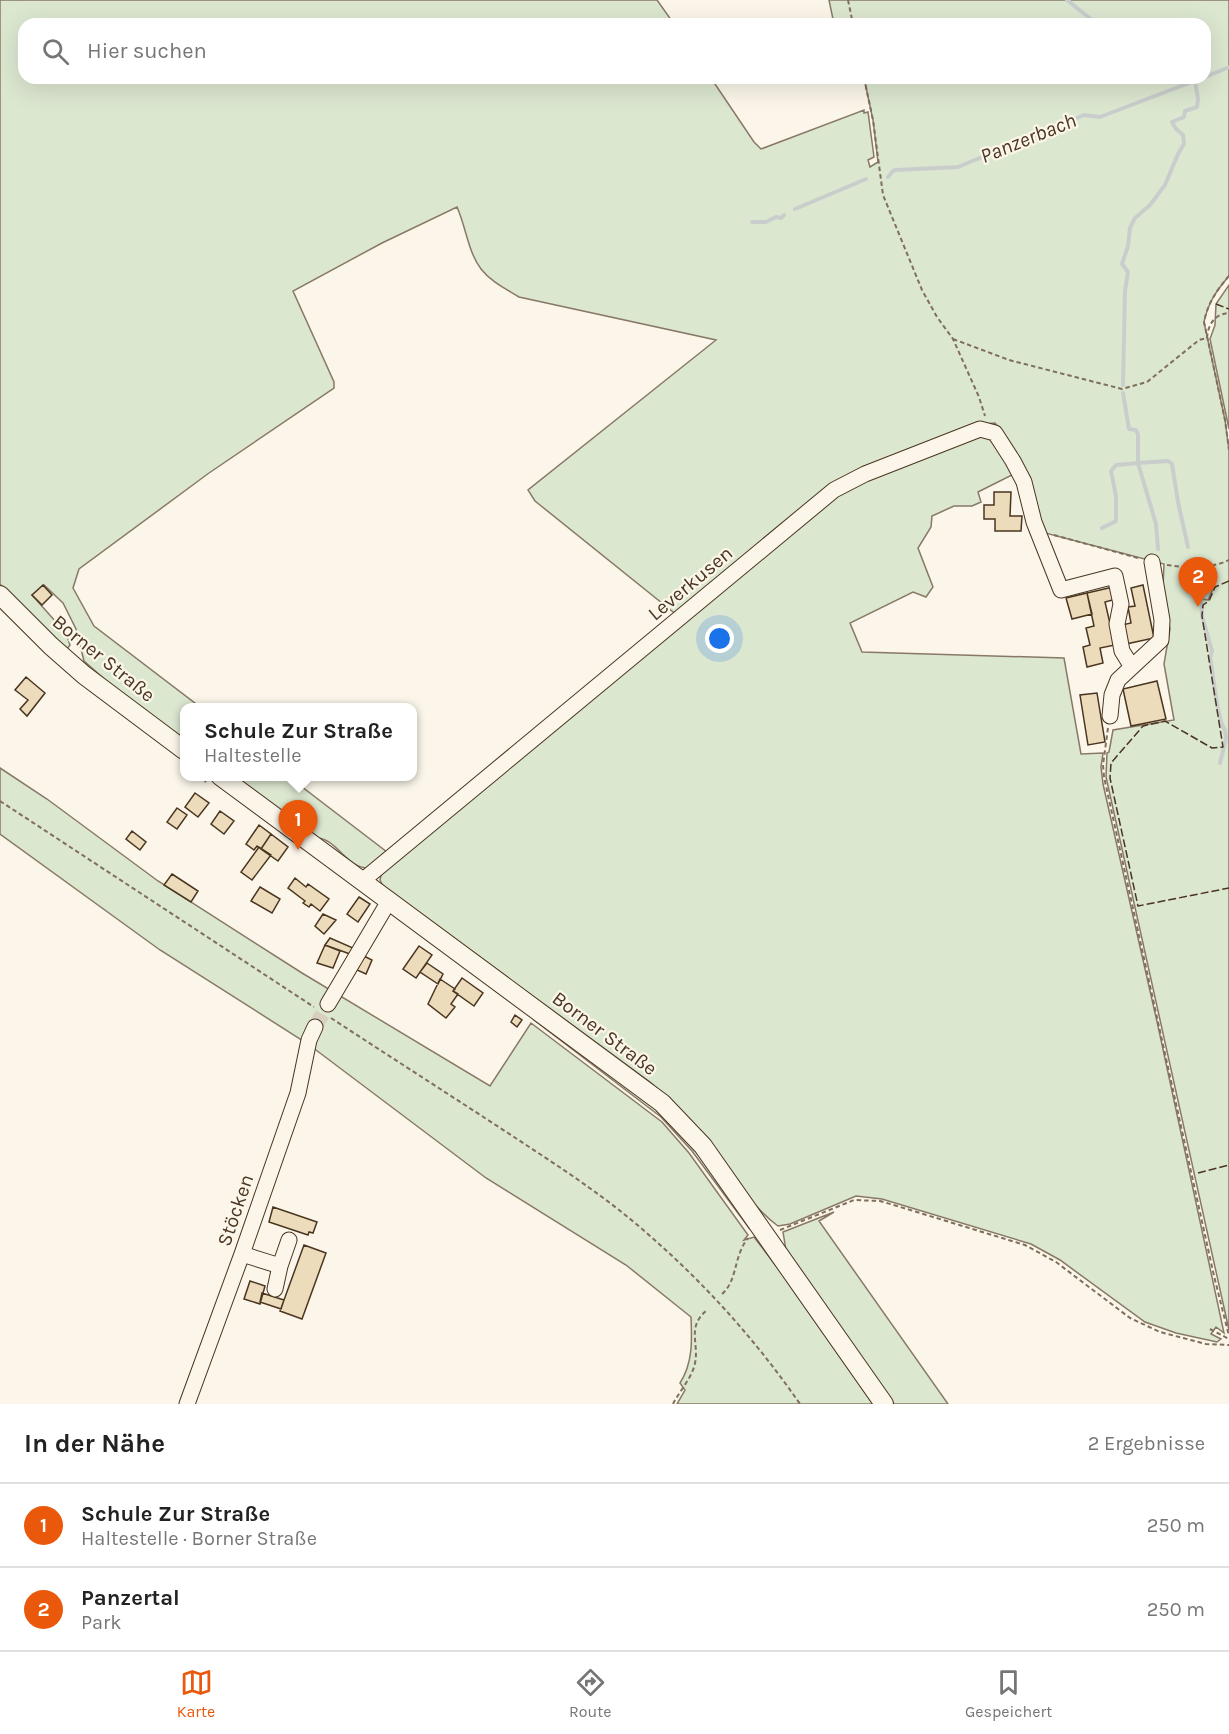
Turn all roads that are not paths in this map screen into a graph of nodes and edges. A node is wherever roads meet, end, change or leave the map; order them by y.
1 (1152, 562) road end
2 (0, 595) edge
3 (1132, 667) junction
4 (1110, 716) road end
5 (180, 747) edge
6 (215, 781) edge
7 (362, 881) junction
8 (389, 901) junction
9 (322, 1008) tunnel mouth
10 (315, 1027) tunnel mouth
11 (289, 1240) dead end
12 (242, 1254) junction
13 (279, 1266) junction
14 (275, 1289) dead end
15 (187, 1404) edge
16 (884, 1404) edge

1 - 3 street
2 - 5 main road, Borner Straße
3 - 4 street
3 - 7 street, Leverkusen
6 - 7 main road, Borner Straße
7 - 8 main road, Borner Straße
8 - 9 street
8 - 16 main road, Borner Straße
10 - 12 street, Stöcken
11 - 13 street
12 - 13 street
12 - 15 street, Stöcken
13 - 14 street

